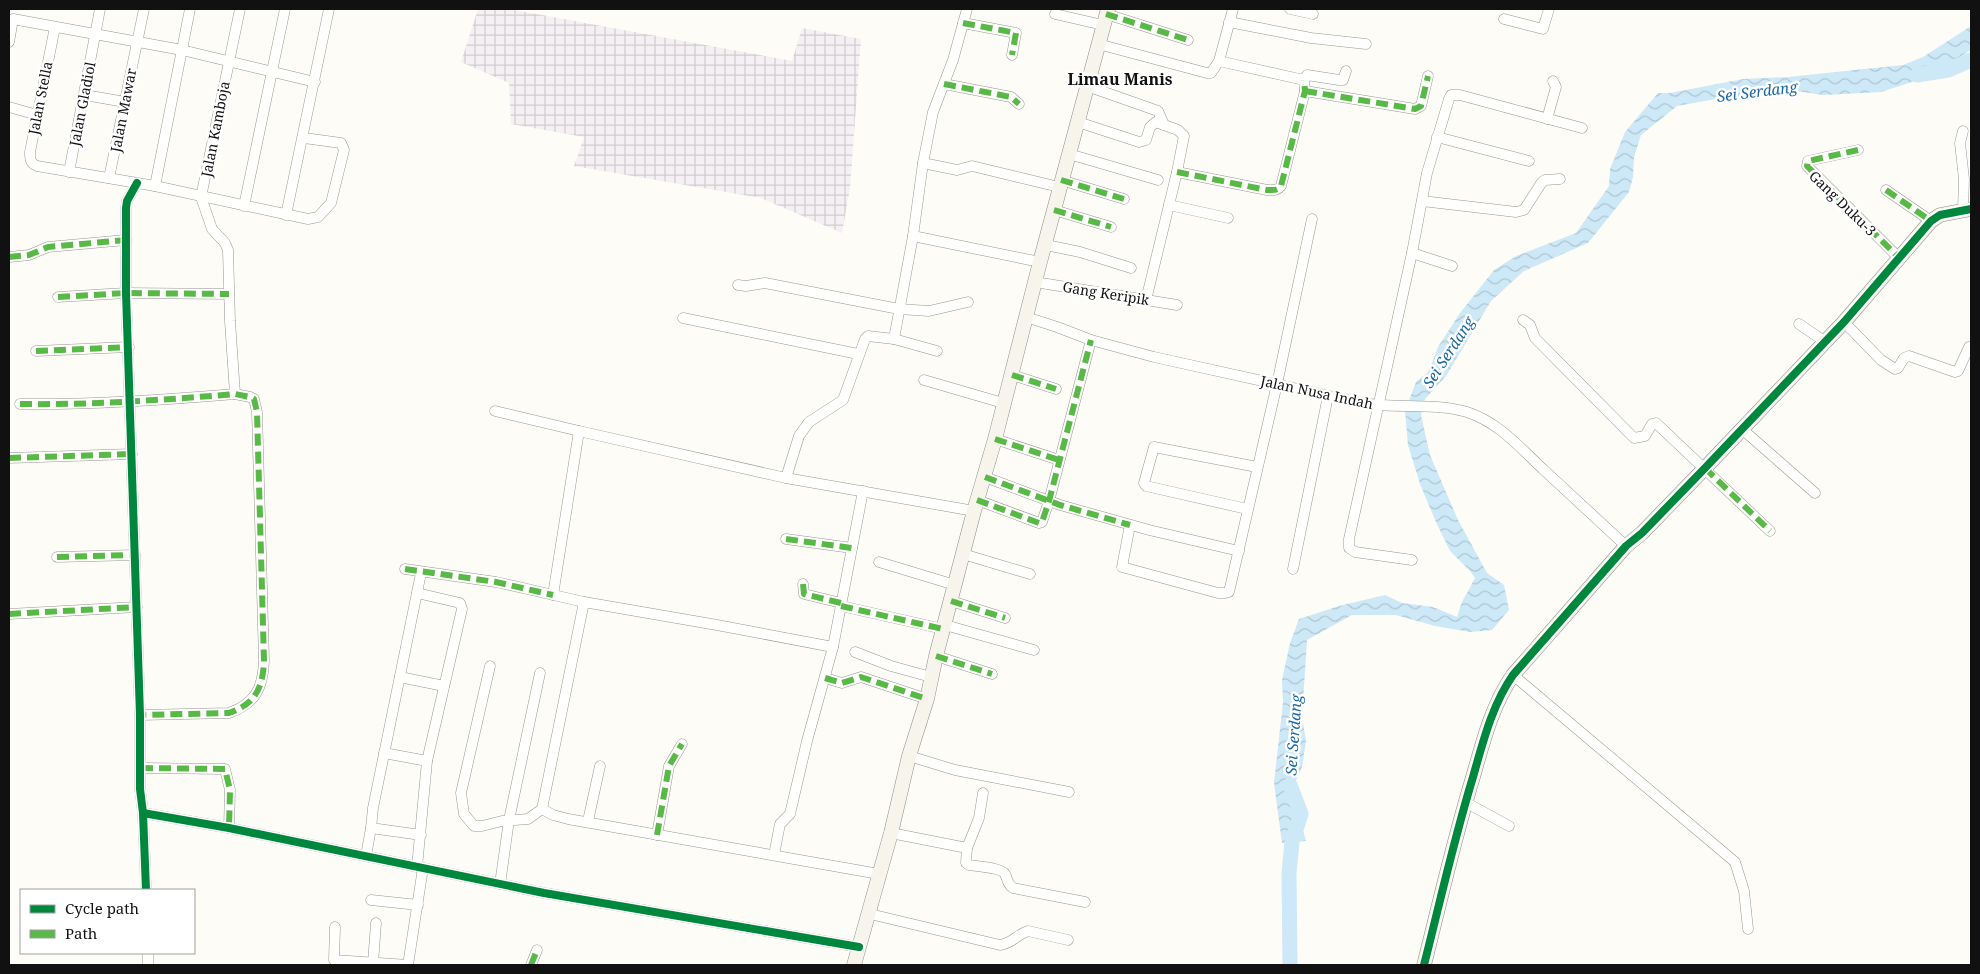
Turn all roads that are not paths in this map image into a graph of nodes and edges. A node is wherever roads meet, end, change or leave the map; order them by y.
1 (100, 9) edge
2 (144, 9) edge
3 (190, 9) edge
4 (240, 9) edge
5 (285, 9) edge
6 (329, 9) edge
7 (967, 9) edge
8 (1233, 9) edge
9 (1290, 9) edge
10 (1549, 9) edge
11 (1055, 14) dead end
12 (1313, 14) dead end
13 (1105, 16) edge
14 (1504, 19) dead end
15 (1229, 22) junction
16 (962, 23) junction
17 (55, 27) junction
18 (96, 35) junction
19 (1188, 40) dead end
20 (9, 42) edge
21 (137, 42) junction
22 (1098, 44) junction
23 (1366, 44) dead end
24 (182, 50) junction
25 (1012, 55) dead end
26 (228, 60) junction
27 (1219, 62) junction
28 (272, 71) junction
29 (1346, 72) dead end
30 (1428, 76) dead end
31 (1304, 80) junction
32 (1553, 81) dead end
33 (315, 82) junction
34 (944, 84) junction
35 (1087, 86) junction
36 (1305, 92) junction
37 (85, 95) junction
38 (125, 102) junction
39 (1020, 104) dead end
40 (9, 106) edge
41 (37, 115) junction
42 (1547, 119) junction
43 (1078, 122) junction
44 (1164, 125) junction
45 (1582, 128) dead end
46 (1963, 131) dead end
47 (1437, 137) junction
48 (304, 138) junction
49 (1858, 150) dead end
50 (1069, 154) junction
51 (1529, 161) dead end
52 (923, 163) junction
53 (69, 172) junction
54 (1177, 172) junction
55 (109, 178) junction
56 (1560, 179) dead end
57 (1158, 180) dead end
58 (137, 183) junction
59 (1060, 184) junction
60 (155, 186) junction
61 (1886, 190) dead end
62 (201, 197) junction
63 (1124, 199) dead end
64 (1422, 201) junction
65 (1168, 205) junction
66 (244, 206) junction
67 (1967, 209) edge
68 (1054, 210) junction
69 (286, 215) junction
70 (1228, 218) dead end
71 (1312, 219) dead end
72 (1931, 221) junction
73 (1111, 227) dead end
74 (913, 236) junction
75 (126, 240) junction
76 (1046, 245) junction
77 (1412, 253) junction
78 (9, 257) edge
79 (1899, 258) junction
80 (1040, 262) junction
81 (1452, 266) dead end
82 (1131, 268) dead end
83 (1035, 282) junction
84 (738, 285) dead end
85 (126, 293) junction
86 (229, 294) junction
87 (58, 297) dead end
88 (1146, 300) junction
89 (968, 302) dead end
90 (1177, 305) dead end
91 (898, 309) junction
92 (1026, 317) junction
93 (683, 318) dead end
94 (1523, 320) dead end
95 (1844, 322) junction
96 (1799, 324) dead end
97 (894, 339) junction
98 (1091, 340) junction
99 (1824, 341) junction
100 (129, 347) junction
101 (1969, 347) dead end
102 (937, 350) dead end
103 (36, 351) dead end
104 (858, 354) junction
105 (1012, 375) junction
106 (924, 380) dead end
107 (1277, 384) junction
108 (1056, 389) dead end
109 (236, 394) junction
110 (1328, 396) junction
111 (130, 402) junction
112 (1003, 403) junction
113 (20, 404) dead end
114 (1383, 406) junction
115 (495, 411) dead end
116 (1742, 429) junction
117 (579, 432) junction
118 (995, 439) junction
119 (132, 454) junction
120 (9, 458) edge
121 (1059, 460) junction
122 (1257, 467) junction
123 (1705, 468) junction
124 (985, 477) junction
125 (786, 478) junction
126 (864, 491) junction
127 (1815, 493) dead end
128 (1049, 501) junction
129 (976, 506) junction
130 (1248, 509) junction
131 (1130, 525) junction
132 (1770, 531) dead end
133 (786, 539) dead end
134 (1626, 546) junction
135 (852, 548) junction
136 (1239, 551) junction
137 (135, 554) junction
138 (963, 554) junction
139 (58, 558) dead end
140 (1412, 560) dead end
141 (879, 562) dead end
142 (405, 569) dead end
143 (1294, 569) dead end
144 (1030, 574) dead end
145 (420, 578) dead end
146 (803, 584) dead end
147 (955, 585) junction
148 (417, 593) junction
149 (553, 594) junction
150 (951, 600) junction
151 (584, 602) junction
152 (841, 604) junction
153 (137, 607) junction
154 (9, 614) edge
155 (1005, 618) dead end
156 (944, 627) junction
157 (833, 648) junction
158 (1034, 650) dead end
159 (855, 652) dead end
160 (936, 656) junction
161 (490, 666) dead end
162 (540, 673) dead end
163 (992, 674) dead end
164 (1513, 674) junction
165 (400, 677) junction
166 (931, 677) junction
167 (825, 678) junction
168 (444, 686) junction
169 (927, 699) junction
170 (140, 715) junction
171 (682, 744) dead end
172 (384, 753) junction
173 (909, 756) junction
174 (427, 761) junction
175 (600, 766) dead end
176 (141, 768) junction
177 (1069, 792) dead end
178 (983, 793) dead end
179 (1465, 802) junction
180 (542, 809) junction
181 (143, 813) junction
182 (509, 820) junction
183 (588, 821) junction
184 (1509, 826) dead end
185 (229, 828) junction
186 (371, 828) junction
187 (891, 833) junction
188 (421, 835) junction
189 (657, 835) junction
190 (967, 848) junction
191 (774, 855) junction
192 (366, 856) junction
193 (420, 867) junction
194 (879, 874) junction
195 (500, 884) junction
196 (146, 889) edge
197 (371, 900) dead end
198 (1085, 902) dead end
199 (418, 906) junction
200 (870, 914) junction
201 (376, 923) dead end
202 (335, 927) dead end
203 (1748, 929) dead end
204 (1068, 940) dead end
205 (859, 947) junction
206 (537, 950) dead end
207 (373, 963) junction
208 (408, 965) edge
209 (531, 965) edge
210 (854, 965) edge
211 (1424, 965) edge

1 - 18 street, Jalan Gladiol
2 - 21 street, Jalan Mawar
3 - 24 street
4 - 26 street, Jalan Kamboja
5 - 28 street
6 - 33 street
7 - 16 street
8 - 15 street
9 - 12 street
10 - 14 street
11 - 13 street
13 - 19 street
13 - 22 main road
15 - 23 street
15 - 27 street
16 - 25 street
16 - 34 street
17 - 18 street
17 - 20 street
17 - 41 street, Jalan Stella
18 - 21 street
18 - 37 street, Jalan Gladiol
21 - 24 street
21 - 38 street, Jalan Mawar
22 - 27 street
22 - 35 main road
24 - 26 street
24 - 60 street
26 - 28 street
26 - 62 street, Jalan Kamboja
27 - 31 street
28 - 33 street
28 - 66 street
29 - 31 street
30 - 36 street
31 - 36 street
32 - 42 street
33 - 48 street
34 - 39 street
34 - 52 street
35 - 43 main road
35 - 44 street
36 - 54 street
37 - 38 street
37 - 53 street, Jalan Gladiol
38 - 55 street, Jalan Mawar
40 - 41 street
41 - 53 street, Jalan Stella
42 - 45 street
42 - 47 street
43 - 44 street
43 - 50 main road
44 - 54 street
46 - 67 street
47 - 51 street
47 - 64 street
48 - 69 street
48 - 69 street
49 - 79 street, Gang Duku-3
50 - 57 street
50 - 59 main road
52 - 59 street
52 - 74 street
53 - 55 street
54 - 65 street
55 - 58 street
56 - 64 street
58 - 60 street
58 - 75 street
59 - 63 street
59 - 68 main road
60 - 62 street
61 - 72 street
62 - 66 street
62 - 86 street
64 - 77 street
65 - 70 street
65 - 88 street
66 - 69 street
67 - 72 main road
68 - 73 street
68 - 76 main road
71 - 107 street
72 - 79 main road
74 - 80 street
74 - 91 street
75 - 78 street
75 - 85 street
76 - 80 main road
76 - 82 street
77 - 81 street
77 - 114 street
79 - 95 main road
80 - 83 main road
83 - 88 street, Gang Keripik
83 - 92 main road
84 - 91 street
85 - 86 street
85 - 87 street
85 - 100 street
86 - 109 street
88 - 90 street, Gang Keripik
89 - 91 street
91 - 97 street
92 - 98 street, Jalan Nusa Indah
92 - 105 main road
93 - 104 street
94 - 123 street
95 - 99 main road
95 - 101 street
96 - 99 street
97 - 102 street
97 - 104 street
98 - 107 street, Jalan Nusa Indah
98 - 121 street
99 - 116 main road
100 - 103 street
100 - 111 street
104 - 125 street
105 - 108 street
105 - 112 main road
106 - 112 street
107 - 110 street, Jalan Nusa Indah
107 - 122 street
109 - 111 street
109 - 170 street
110 - 114 street, Jalan Nusa Indah
110 - 143 street
111 - 113 street
111 - 119 street
112 - 118 main road
114 - 134 street, Jalan Nusa Indah
114 - 140 street
115 - 117 street
116 - 123 main road
116 - 127 street
117 - 125 street
117 - 149 street
118 - 121 street
118 - 124 main road
119 - 120 street
119 - 137 street
121 - 128 street
122 - 130 street
122 - 130 street
123 - 132 street
123 - 134 main road
124 - 128 street
124 - 129 main road
125 - 126 street
126 - 129 street
126 - 135 street
128 - 129 street
128 - 131 street
129 - 138 main road
130 - 136 street
131 - 136 street
131 - 136 street
133 - 135 street
134 - 164 main road
135 - 152 street
137 - 139 street
137 - 153 street
138 - 144 street
138 - 147 main road
141 - 147 street
142 - 149 street
145 - 148 street
146 - 152 street
147 - 150 main road
148 - 165 street
148 - 168 street
149 - 151 street
150 - 155 street
150 - 156 main road
151 - 157 street
151 - 180 street
152 - 156 street
152 - 157 street
153 - 154 street
153 - 170 street
156 - 158 street
156 - 160 main road
157 - 167 street
159 - 166 street
160 - 163 street
160 - 166 main road
161 - 182 street
162 - 182 street
164 - 179 main road
164 - 203 street
165 - 168 street
165 - 172 street
166 - 169 main road
167 - 169 street
167 - 191 street
168 - 174 street
169 - 173 main road
170 - 176 street
171 - 189 street
172 - 174 street
172 - 186 street
173 - 177 street
173 - 187 main road
174 - 188 street
175 - 183 street
176 - 181 street
176 - 185 street
178 - 190 street
179 - 184 street
179 - 211 main road
180 - 182 street
180 - 183 street
181 - 185 street
181 - 196 street
182 - 195 street
183 - 189 street
185 - 192 street
186 - 188 street
186 - 192 street
187 - 190 street
187 - 194 main road
188 - 193 street
189 - 191 street
190 - 198 street
191 - 194 street
192 - 193 street
193 - 195 street
193 - 199 street
194 - 200 main road
195 - 205 street
197 - 199 street
199 - 208 street
200 - 204 street
200 - 205 main road
201 - 207 street
202 - 207 street
205 - 210 main road
206 - 209 street
207 - 208 street

